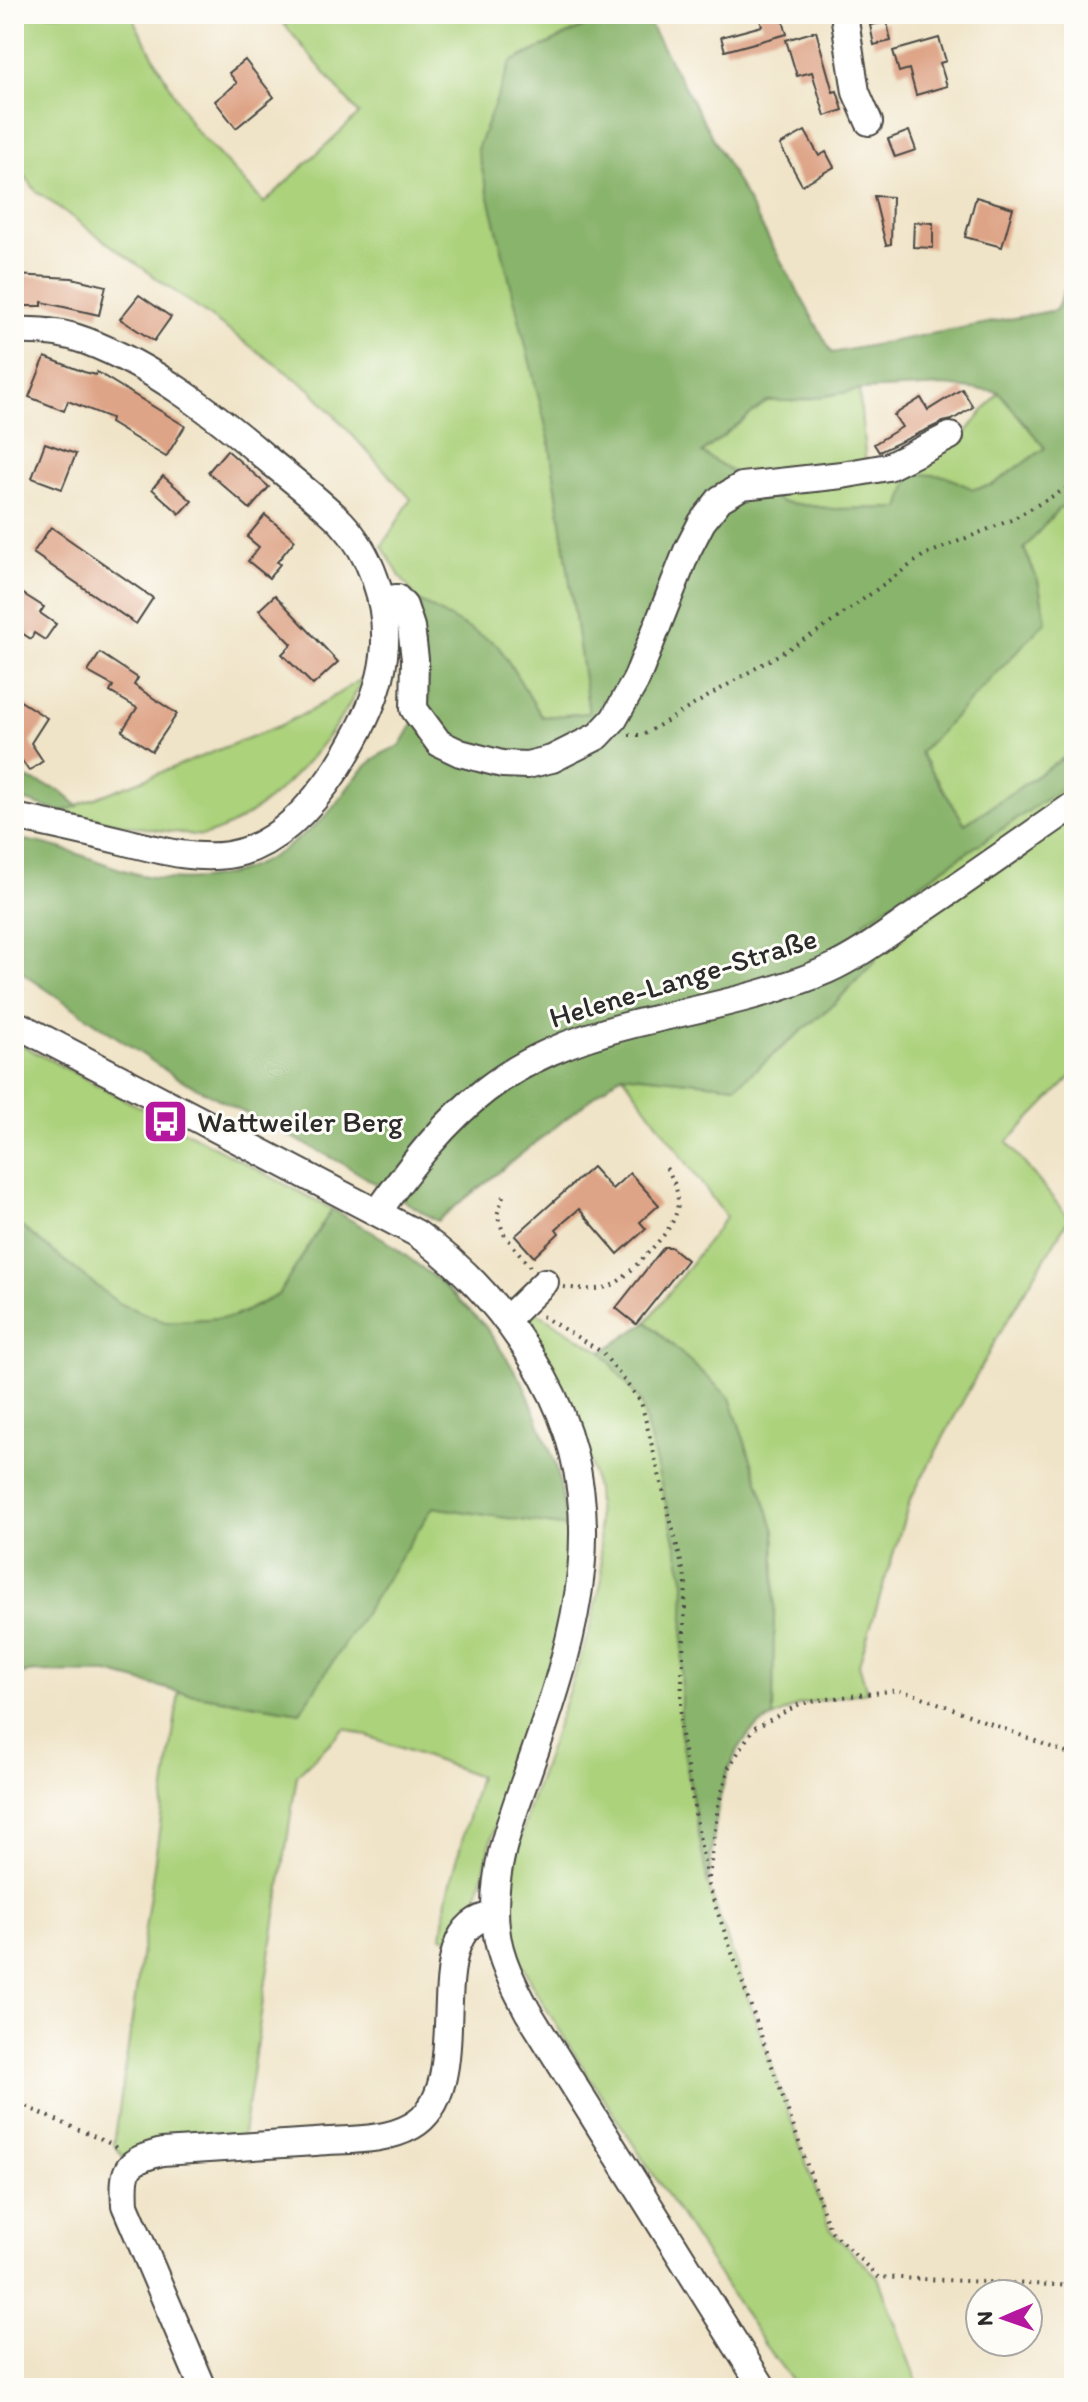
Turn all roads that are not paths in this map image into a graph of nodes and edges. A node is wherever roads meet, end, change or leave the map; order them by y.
1 (844, 14) edge
2 (869, 122) dead end
3 (14, 331) edge
4 (950, 436) dead end
5 (381, 600) junction
6 (1074, 805) edge
7 (14, 817) edge
8 (14, 1023) edge
9 (378, 1212) junction
10 (545, 1282) road end
11 (515, 1312) junction
12 (495, 1915) junction
13 (203, 2388) edge
14 (763, 2388) edge

1 - 2 street
3 - 5 street
4 - 5 street
5 - 7 street
6 - 9 street, Helene-Lange-Straße
8 - 9 street
9 - 11 street
10 - 11 street
11 - 12 street
12 - 13 street
12 - 14 street

